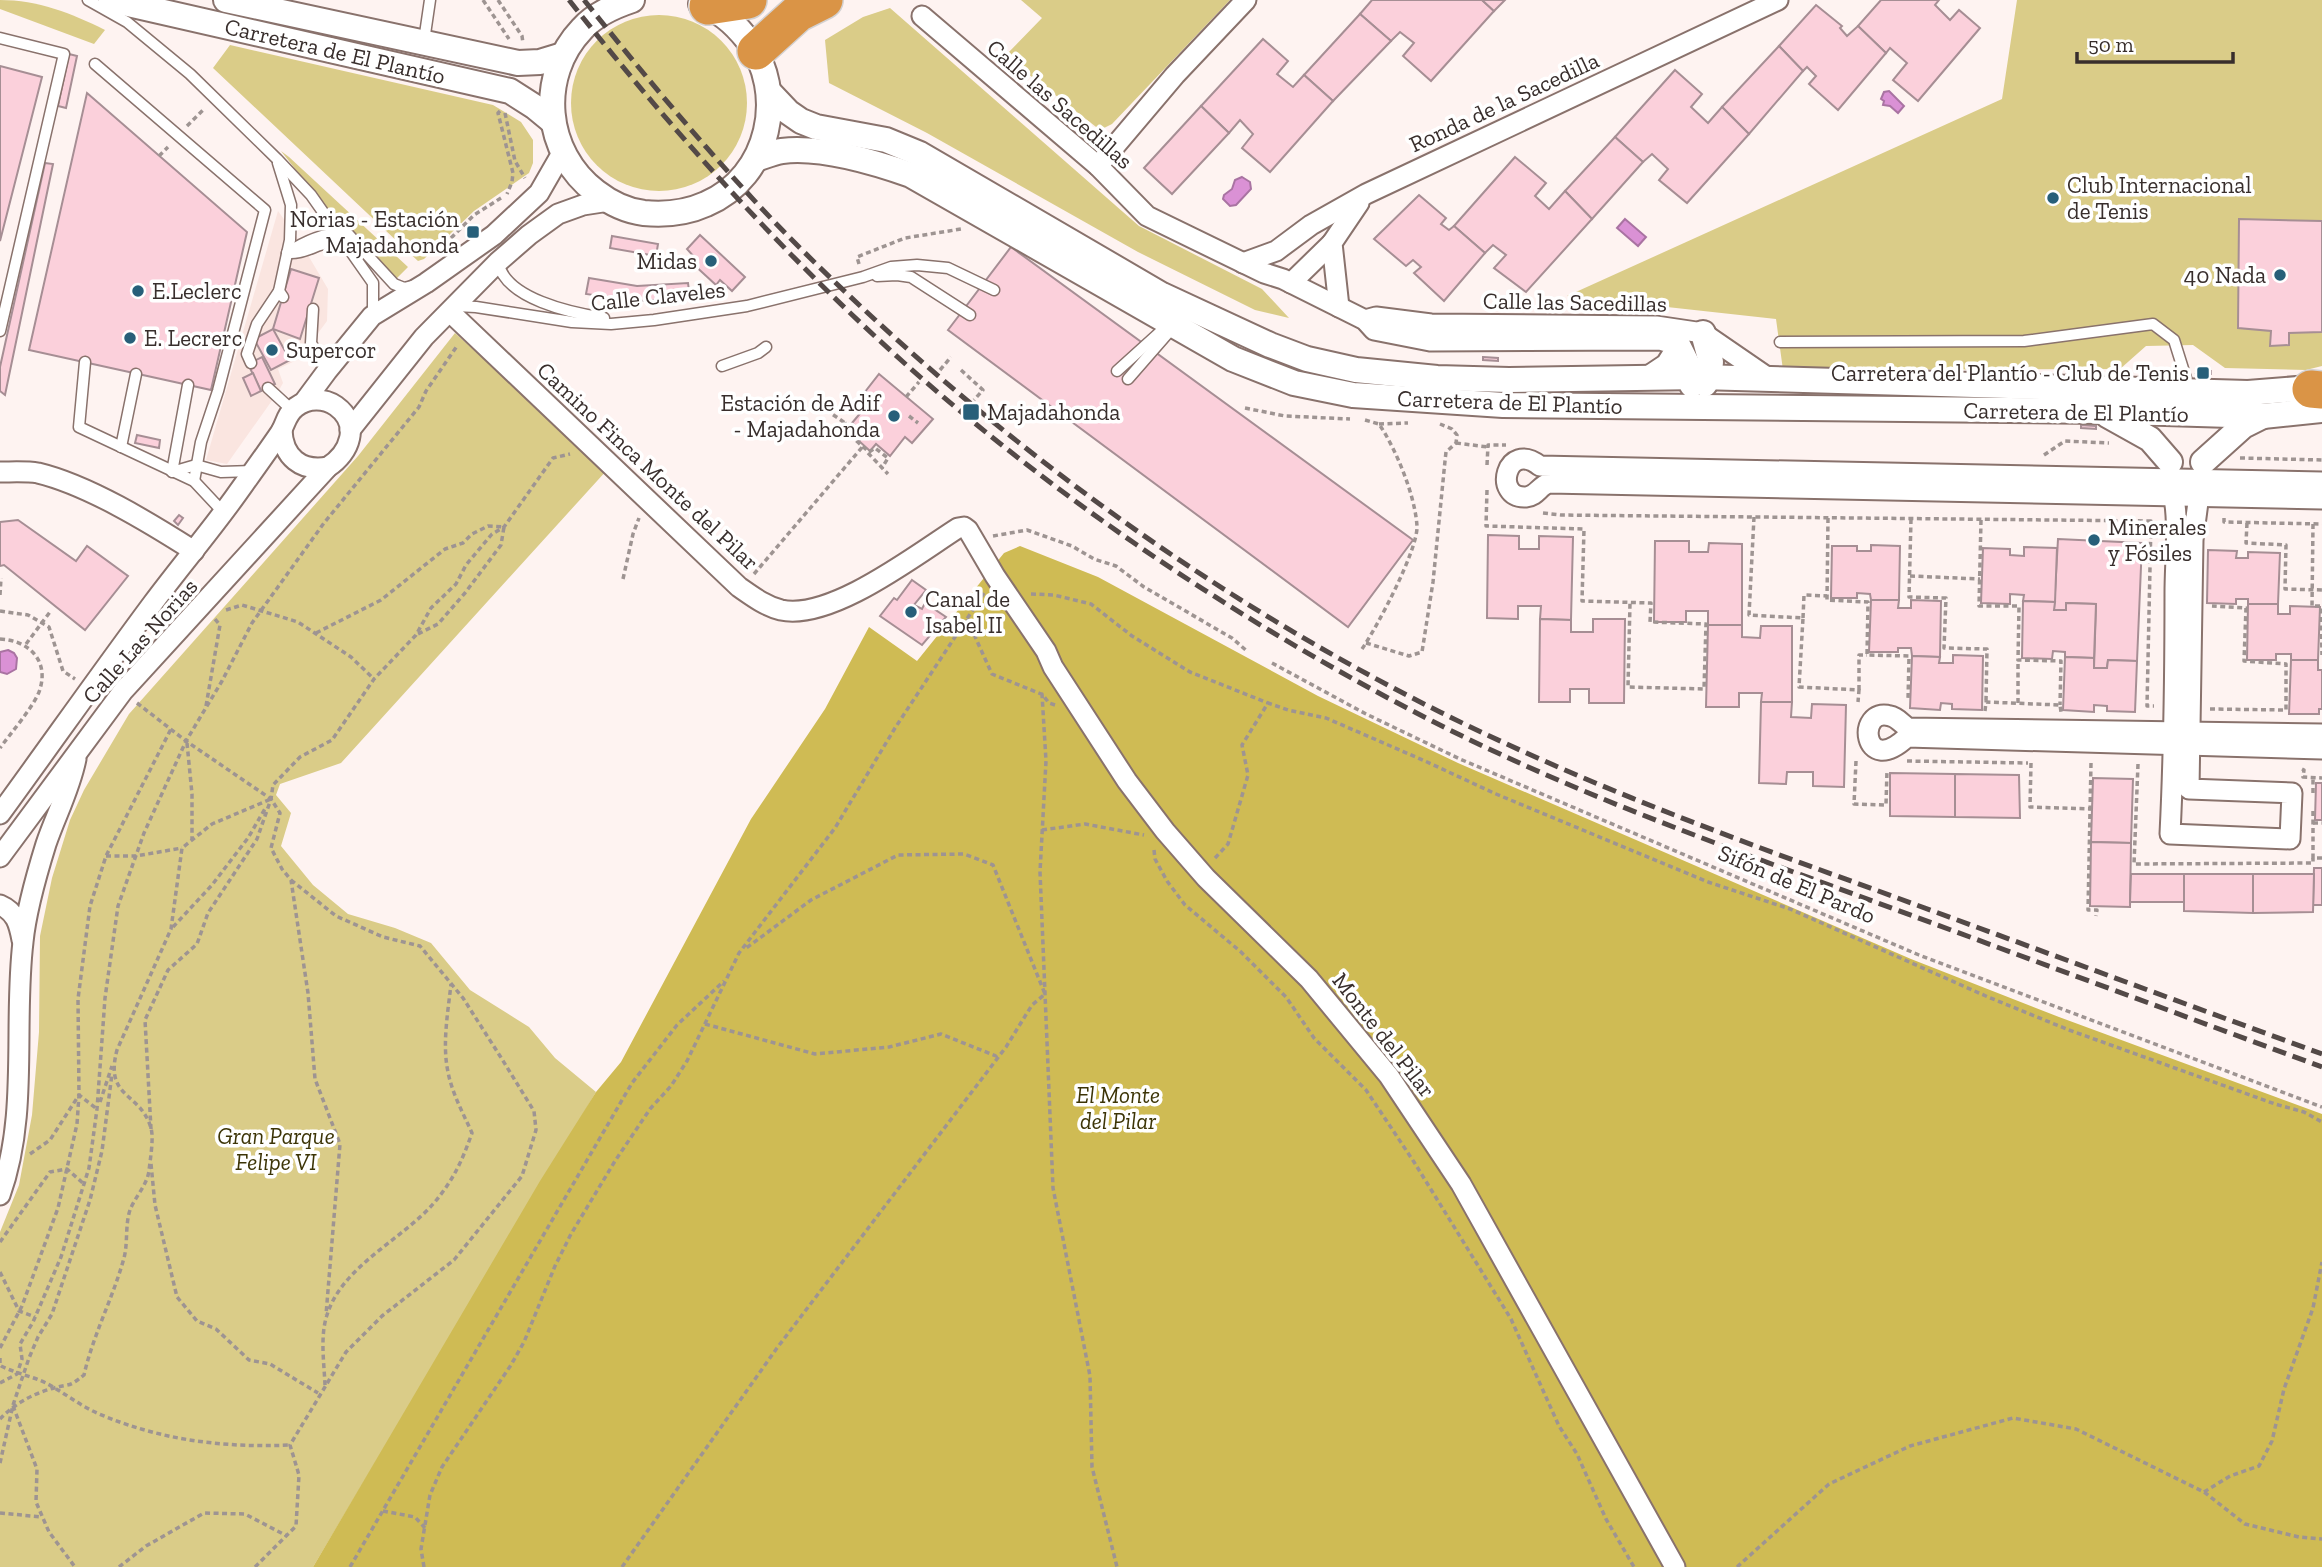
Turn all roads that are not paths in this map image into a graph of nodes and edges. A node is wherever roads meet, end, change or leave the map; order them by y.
1 (88, 0) edge
2 (111, 0) edge
3 (226, 0) edge
4 (430, 0) edge
5 (748, 0) edge
6 (824, 0) edge
7 (1246, 0) edge
8 (1778, 0) edge
9 (618, 3) edge
10 (700, 3) edge
11 (922, 16) dead end
12 (0, 38) edge
13 (424, 42) junction
14 (756, 51) junction
15 (563, 55) junction
16 (95, 64) dead end
17 (770, 93) junction
18 (552, 121) junction
19 (562, 153) junction
20 (277, 159) junction
21 (756, 159) junction
22 (1098, 166) junction
23 (1366, 194) junction
24 (609, 201) junction
25 (338, 233) junction
26 (1289, 242) junction
27 (1332, 243) junction
28 (346, 245) junction
29 (287, 253) junction
30 (498, 262) junction
31 (1243, 263) junction
32 (863, 277) junction
33 (1287, 281) junction
34 (426, 283) junction
35 (994, 290) dead end
36 (1339, 307) junction
37 (313, 309) dead end
38 (452, 309) junction
39 (970, 314) dead end
40 (373, 316) junction
41 (1365, 320) junction
42 (626, 322) junction
43 (1172, 325) junction
44 (0, 331) edge
45 (1703, 333) junction
46 (1780, 342) dead end
47 (1678, 345) junction
48 (766, 347) dead end
49 (85, 362) dead end
50 (251, 363) dead end
51 (722, 366) dead end
52 (327, 371) junction
53 (1117, 371) dead end
54 (136, 374) dead end
55 (1700, 377) junction
56 (1645, 378) junction
57 (1128, 379) dead end
58 (1770, 379) junction
59 (188, 385) dead end
60 (268, 388) dead end
61 (2319, 399) edge
62 (1503, 405) junction
63 (298, 406) junction
64 (2190, 406) junction
65 (1848, 409) junction
66 (2100, 411) junction
67 (2263, 415) junction
68 (282, 430) junction
69 (350, 430) junction
70 (121, 447) junction
71 (196, 465) junction
72 (328, 467) junction
73 (253, 471) junction
74 (0, 472) edge
75 (172, 472) junction
76 (2171, 479) junction
77 (2201, 480) junction
78 (194, 481) junction
79 (2322, 482) edge
80 (2322, 499) edge
81 (223, 512) junction
82 (194, 551) junction
83 (995, 576) joint
84 (2322, 734) edge
85 (2182, 739) junction
86 (2322, 749) edge
87 (78, 751) junction
88 (0, 814) edge
89 (0, 858) edge
90 (0, 905) edge
91 (23, 941) junction
92 (0, 1195) edge
93 (1675, 1567) edge

1 - 20 lane
2 - 18 street, Carretera de El Plantío
3 - 13 street, Carretera de El Plantío
4 - 13 lane
5 - 10 highway
6 - 14 highway
7 - 22 street
8 - 23 street, Ronda de la Sacedilla
9 - 15 street
10 - 14 street
11 - 22 street, Calle las Sacedillas
12 - 44 lane
13 - 15 street, Carretera de El Plantío
14 - 17 street
15 - 18 street
16 - 71 lane
17 - 21 street
17 - 56 street, Carretera de El Plantío
18 - 19 street
19 - 24 street
19 - 34 street, Calle Las Norias
20 - 25 lane
20 - 29 lane
21 - 24 street
21 - 43 street, Carretera de El Plantío
22 - 31 street, Calle las Sacedillas
23 - 26 street, Ronda de la Sacedilla
23 - 27 street
24 - 30 street, Calle Las Norias
25 - 28 lane
25 - 29 lane
25 - 34 lane
26 - 31 street
26 - 33 street
27 - 33 street
27 - 36 street
28 - 29 lane
28 - 40 lane
29 - 50 lane
30 - 38 street, Calle Las Norias
30 - 42 lane
31 - 33 street, Calle las Sacedillas
32 - 35 lane
32 - 39 lane
32 - 42 lane, Calle Claveles
33 - 36 street, Calle las Sacedillas
34 - 40 street, Calle Las Norias
36 - 41 street, Calle las Sacedillas
37 - 52 lane
38 - 42 lane, Calle Claveles
38 - 69 street, Calle Las Norias
38 - 83 street, Camino Finca Monte del Pilar
40 - 52 street, Calle Las Norias
41 - 45 street, Calle las Sacedillas
41 - 47 street, Calle las Sacedillas
43 - 53 lane
43 - 57 lane
43 - 62 street, Carretera de El Plantío
45 - 55 street
45 - 58 street, Calle las Sacedillas
46 - 64 lane
47 - 55 street
47 - 56 street, Calle las Sacedillas
48 - 51 lane
49 - 70 lane
52 - 63 street, Calle Las Norias
54 - 70 lane
55 - 56 street, Carretera de El Plantío
55 - 58 street, Carretera de El Plantío
55 - 62 street
55 - 65 street
58 - 64 street, Carretera de El Plantío
59 - 75 lane
60 - 63 lane
61 - 64 street, Carretera de El Plantío
61 - 67 street, Carretera de El Plantío
62 - 65 street, Carretera de El Plantío
63 - 68 street, Calle Las Norias
63 - 69 street
64 - 66 street, Carretera de El Plantío
64 - 67 street, Carretera de El Plantío
64 - 76 street
64 - 77 street
65 - 66 street, Carretera de El Plantío
66 - 76 street
67 - 77 street
68 - 72 street
68 - 73 street, Calle Las Norias
69 - 72 street, Calle Las Norias
70 - 75 lane
71 - 73 lane
71 - 75 lane
71 - 78 lane
72 - 87 street, Calle Las Norias
73 - 81 street, Calle Las Norias
74 - 82 street
75 - 78 lane
76 - 76 street
76 - 77 street
76 - 85 street
77 - 79 street
77 - 80 street
77 - 85 street
78 - 81 lane
81 - 82 street, Calle Las Norias
82 - 88 street, Calle Las Norias
83 - 93 street, Monte del Pilar
84 - 85 street
85 - 85 street
85 - 85 street
85 - 86 street
87 - 89 street, Calle Las Norias
87 - 91 street
90 - 91 street
91 - 92 street

